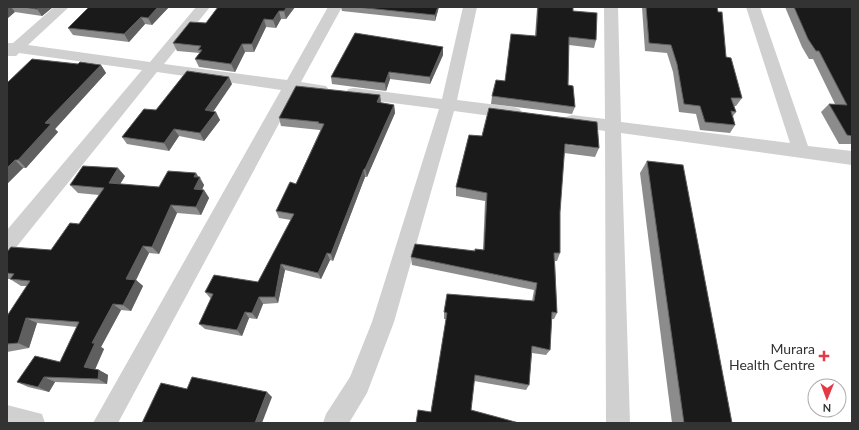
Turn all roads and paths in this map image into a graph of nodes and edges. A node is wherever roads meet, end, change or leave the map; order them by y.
1 (62, 7) edge
2 (204, 7) edge
3 (335, 7) edge
4 (470, 7) edge
5 (611, 7) edge
6 (753, 7) edge
7 (10, 50) edge
8 (154, 66) junction
9 (291, 86) junction
10 (448, 105) junction
11 (527, 115) edge
12 (558, 119) edge
13 (613, 126) junction
14 (801, 151) junction
15 (852, 158) edge
16 (7, 244) edge
17 (7, 417) edge
18 (32, 423) edge
19 (105, 423) edge
20 (335, 423) edge
21 (618, 423) edge

1 - 7 street
2 - 8 street
3 - 9 street
4 - 10 street
5 - 13 street
6 - 14 street
7 - 8 street
8 - 9 street
8 - 16 street
9 - 10 street
9 - 19 street
10 - 11 street
10 - 20 street
12 - 13 street
13 - 14 street
13 - 21 street
14 - 15 street
17 - 18 street

